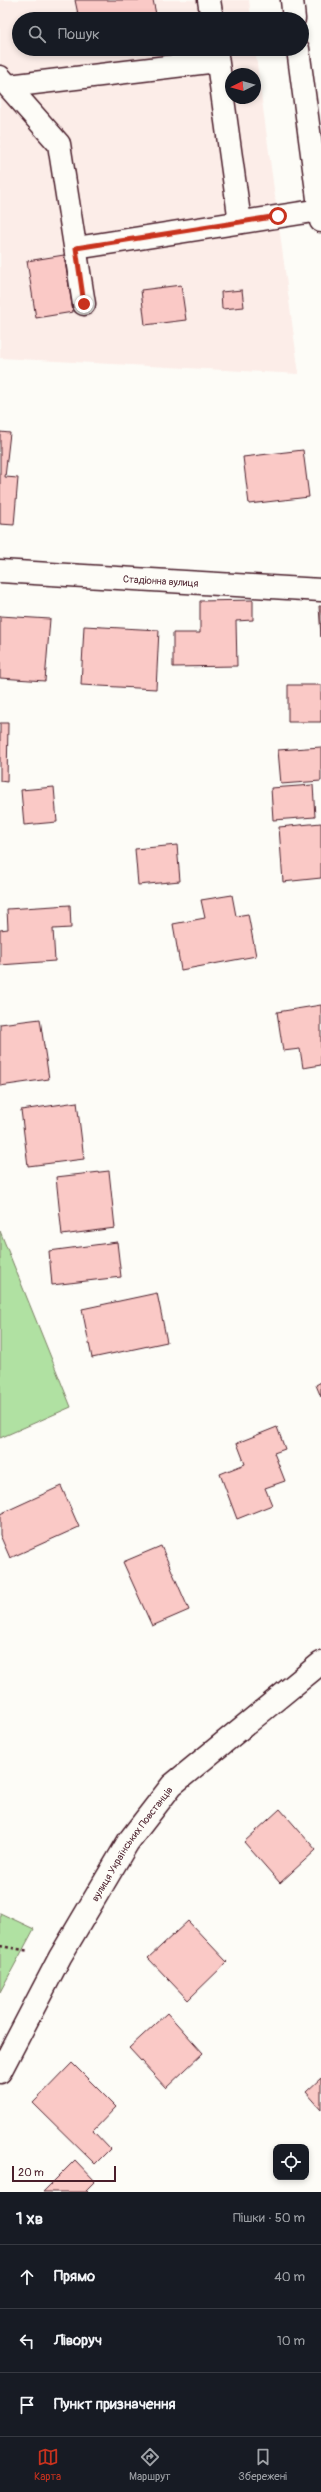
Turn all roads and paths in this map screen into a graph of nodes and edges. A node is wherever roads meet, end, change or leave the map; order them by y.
1 (209, 0) edge
2 (292, 0) edge
3 (211, 12) edge
4 (293, 12) edge
5 (209, 56) edge
6 (217, 56) edge
7 (299, 56) edge
8 (4, 81) edge
9 (320, 216) edge
10 (240, 222) junction
11 (76, 248) junction
12 (84, 304) dead end
13 (0, 571) edge
14 (321, 590) edge
15 (321, 1663) edge
16 (0, 1946) edge
17 (12, 1948) dead end
18 (0, 2072) edge

1 - 3 street
2 - 4 street
5 - 8 street
6 - 10 street
7 - 9 street
8 - 11 street
9 - 10 street
10 - 11 street
11 - 12 street
13 - 14 street, Стадіонна вулиця
15 - 18 street, вулиця Українських Повстанців
16 - 17 path

